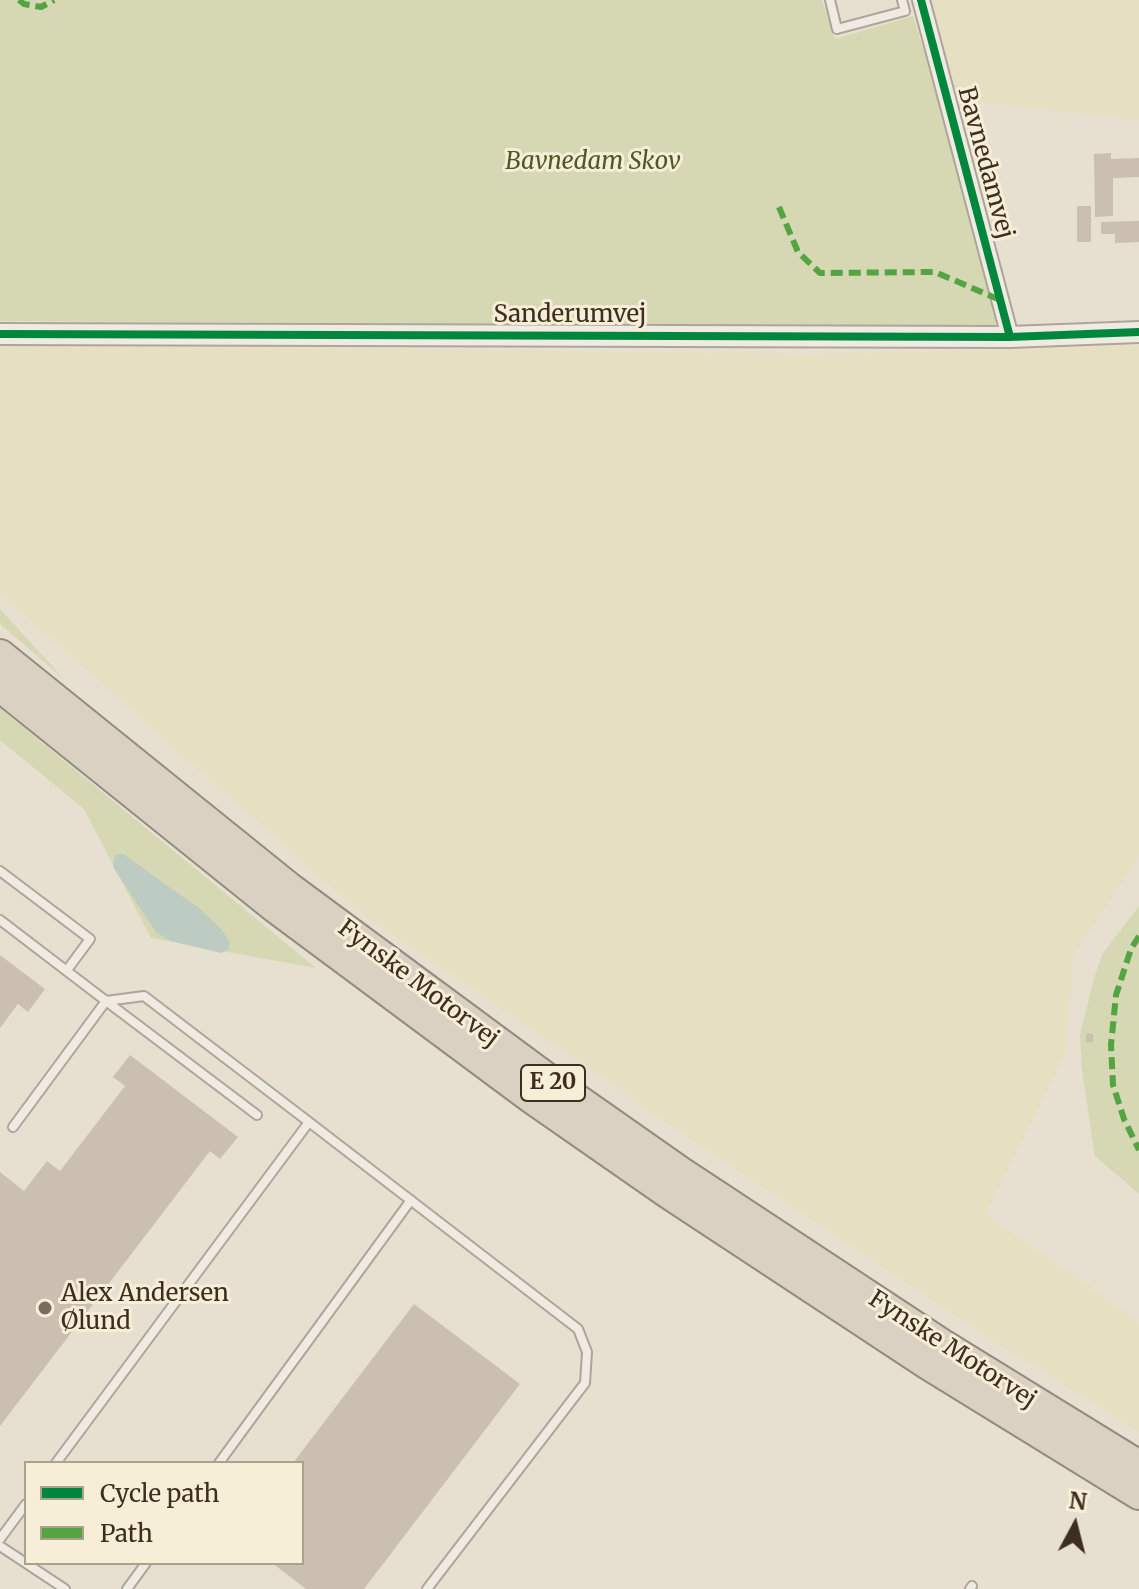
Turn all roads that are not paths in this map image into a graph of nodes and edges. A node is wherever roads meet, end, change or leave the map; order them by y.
1 (830, 0) edge
2 (902, 0) edge
3 (921, 0) edge
4 (1139, 332) edge
5 (0, 334) edge
6 (1010, 337) junction
7 (0, 655) edge
8 (0, 686) edge
9 (0, 871) edge
10 (0, 920) edge
11 (67, 970) junction
12 (106, 1001) junction
13 (257, 1115) dead end
14 (309, 1122) junction
15 (13, 1127) dead end
16 (411, 1200) junction
17 (57, 1461) edge
18 (220, 1461) edge
19 (1139, 1466) edge
20 (1139, 1494) edge
21 (24, 1507) edge
22 (0, 1539) edge
23 (0, 1546) edge
24 (24, 1562) edge
25 (29, 1565) edge
26 (145, 1565) edge
27 (65, 1589) edge
28 (127, 1589) edge
29 (427, 1589) edge

1 - 2 lane
3 - 6 street, Bavnedamvej
4 - 6 street, Sanderumvej
5 - 6 street, Sanderumvej
7 - 19 highway, Fynske Motorvej / E 20
8 - 20 highway, Fynske Motorvej / E 20
9 - 11 lane
10 - 11 lane
11 - 12 lane
12 - 13 lane
12 - 14 lane
12 - 15 lane
14 - 16 lane
14 - 17 lane
16 - 18 lane
16 - 29 lane
21 - 22 lane
23 - 24 lane
25 - 27 lane
26 - 28 lane

